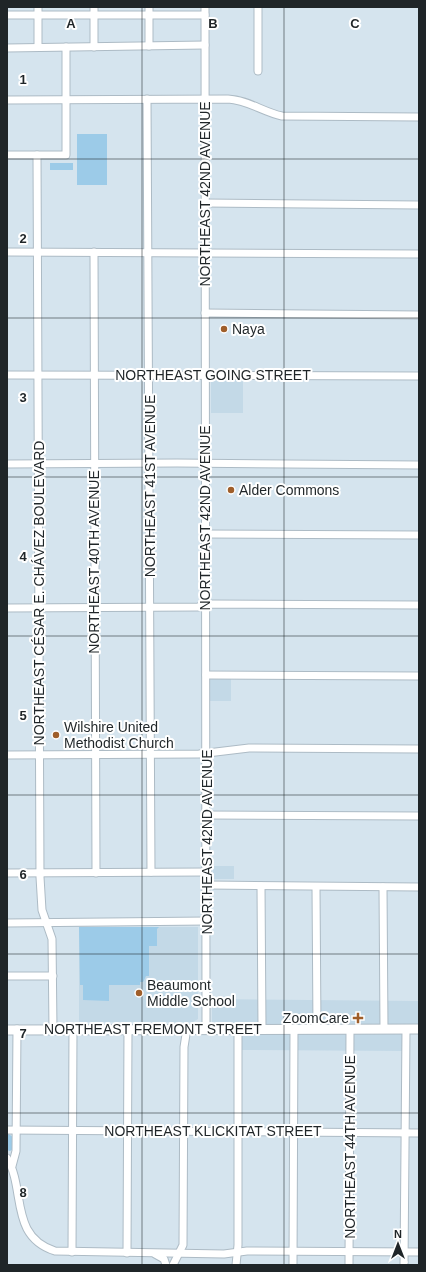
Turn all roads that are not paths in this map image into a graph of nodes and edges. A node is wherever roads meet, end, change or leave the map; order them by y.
1 (38, 7) edge
2 (94, 7) edge
3 (149, 7) edge
4 (205, 7) edge
5 (258, 7) edge
6 (7, 15) edge
7 (38, 15) junction
8 (94, 15) junction
9 (149, 15) junction
10 (205, 15) junction
11 (149, 46) junction
12 (205, 46) junction
13 (38, 47) junction
14 (66, 47) junction
15 (94, 47) junction
16 (7, 48) edge
17 (258, 71) dead end
18 (148, 99) junction
19 (205, 99) junction
20 (7, 100) edge
21 (66, 100) junction
22 (419, 117) edge
23 (7, 155) edge
24 (37, 155) junction
25 (205, 203) junction
26 (419, 205) edge
27 (7, 252) edge
28 (38, 252) junction
29 (94, 252) junction
30 (149, 252) junction
31 (205, 252) junction
32 (419, 254) edge
33 (205, 313) junction
34 (419, 315) edge
35 (7, 375) edge
36 (38, 375) junction
37 (94, 375) junction
38 (149, 375) junction
39 (205, 375) junction
40 (419, 376) edge
41 (94, 463) junction
42 (149, 463) junction
43 (205, 463) junction
44 (7, 464) edge
45 (38, 464) junction
46 (419, 465) edge
47 (205, 534) junction
48 (419, 535) edge
49 (206, 605) junction
50 (419, 605) edge
51 (7, 608) edge
52 (39, 608) junction
53 (95, 608) junction
54 (150, 608) junction
55 (206, 675) junction
56 (419, 676) edge
57 (419, 749) edge
58 (206, 752) junction
59 (95, 754) junction
60 (151, 754) junction
61 (7, 755) edge
62 (40, 755) junction
63 (206, 815) junction
64 (419, 816) edge
65 (151, 872) junction
66 (207, 872) junction
67 (7, 873) edge
68 (40, 873) junction
69 (96, 873) junction
70 (207, 885) junction
71 (261, 886) junction
72 (316, 887) junction
73 (383, 887) junction
74 (419, 887) edge
75 (207, 921) junction
76 (47, 922) junction
77 (7, 923) edge
78 (7, 976) edge
79 (52, 976) junction
80 (187, 1028) junction
81 (206, 1028) junction
82 (238, 1028) junction
83 (262, 1028) junction
84 (17, 1029) junction
85 (53, 1029) junction
86 (73, 1029) junction
87 (128, 1029) junction
88 (294, 1029) junction
89 (317, 1029) junction
90 (350, 1029) junction
91 (384, 1029) junction
92 (406, 1029) junction
93 (419, 1029) edge
94 (7, 1030) edge
95 (7, 1130) edge
96 (17, 1130) junction
97 (72, 1130) junction
98 (128, 1131) junction
99 (183, 1131) junction
100 (238, 1132) junction
101 (294, 1132) junction
102 (350, 1132) junction
103 (405, 1133) junction
104 (419, 1133) edge
105 (7, 1158) edge
106 (12, 1166) junction
107 (72, 1252) junction
108 (237, 1252) junction
109 (293, 1252) junction
110 (349, 1252) junction
111 (404, 1252) junction
112 (419, 1252) edge
113 (127, 1253) junction
114 (153, 1253) junction
115 (180, 1253) junction
116 (166, 1265) edge
117 (173, 1265) edge
118 (236, 1265) edge
119 (293, 1265) edge
120 (349, 1265) edge
121 (404, 1265) edge

1 - 7 street
2 - 8 street
3 - 9 street
4 - 10 street, NORTHEAST 42ND AVENUE
5 - 17 street
6 - 7 street
7 - 8 street
7 - 13 street
8 - 9 street
8 - 15 street
9 - 10 street
9 - 11 street
10 - 12 street, NORTHEAST 42ND AVENUE
11 - 12 street
11 - 15 street
12 - 19 street, NORTHEAST 42ND AVENUE
13 - 14 street
13 - 16 street
14 - 15 street
14 - 21 street
18 - 19 street
18 - 21 street
18 - 30 street, NORTHEAST 41ST AVENUE
19 - 22 street
19 - 25 street, NORTHEAST 42ND AVENUE
20 - 21 street
21 - 24 street
23 - 24 street
24 - 28 street, NORTHEAST CÉSAR E. CHÁVEZ BOULEVARD
25 - 26 street
25 - 31 street, NORTHEAST 42ND AVENUE
27 - 28 street
28 - 29 street
28 - 36 street, NORTHEAST CÉSAR E. CHÁVEZ BOULEVARD
29 - 30 street
29 - 37 street, NORTHEAST 40TH AVENUE
30 - 31 street
30 - 38 street, NORTHEAST 41ST AVENUE
31 - 32 street
31 - 33 street, NORTHEAST 42ND AVENUE
33 - 34 street
33 - 39 street, NORTHEAST 42ND AVENUE
35 - 36 street, NORTHEAST GOING STREET
36 - 37 street, NORTHEAST GOING STREET
36 - 45 street, NORTHEAST CÉSAR E. CHÁVEZ BOULEVARD
37 - 38 street, NORTHEAST GOING STREET
37 - 41 street, NORTHEAST 40TH AVENUE
38 - 39 street, NORTHEAST GOING STREET
38 - 42 street, NORTHEAST 41ST AVENUE
39 - 40 street, NORTHEAST GOING STREET
39 - 43 street, NORTHEAST 42ND AVENUE
41 - 42 street
41 - 45 street
41 - 53 street, NORTHEAST 40TH AVENUE
42 - 43 street
42 - 54 street, NORTHEAST 41ST AVENUE
43 - 46 street
43 - 47 street, NORTHEAST 42ND AVENUE
44 - 45 street
45 - 52 street, NORTHEAST CÉSAR E. CHÁVEZ BOULEVARD
47 - 48 street
47 - 49 street, NORTHEAST 42ND AVENUE
49 - 50 street
49 - 54 street
49 - 55 street, NORTHEAST 42ND AVENUE
51 - 52 street
52 - 53 street
52 - 62 street, NORTHEAST CÉSAR E. CHÁVEZ BOULEVARD
53 - 54 street
53 - 59 street, NORTHEAST 40TH AVENUE
54 - 60 street, NORTHEAST 41ST AVENUE
55 - 56 street
55 - 58 street, NORTHEAST 42ND AVENUE
57 - 58 street
58 - 60 street
58 - 63 street, NORTHEAST 42ND AVENUE
59 - 60 street
59 - 62 street
59 - 69 street, NORTHEAST 40TH AVENUE
60 - 65 street, NORTHEAST 41ST AVENUE
61 - 62 street
62 - 68 street, NORTHEAST CÉSAR E. CHÁVEZ BOULEVARD
63 - 64 street
63 - 66 street, NORTHEAST 42ND AVENUE
65 - 66 street
65 - 69 street
66 - 70 street, NORTHEAST 42ND AVENUE
67 - 68 street
68 - 69 street
68 - 76 street, NORTHEAST CÉSAR E. CHÁVEZ BOULEVARD
70 - 71 street
70 - 75 street, NORTHEAST 42ND AVENUE
71 - 72 street
71 - 83 street
72 - 73 street
72 - 89 street
73 - 74 street
73 - 91 street
75 - 76 street
75 - 81 street, NORTHEAST 42ND AVENUE
76 - 77 street
76 - 79 street, NORTHEAST CÉSAR E. CHÁVEZ BOULEVARD
78 - 79 street
79 - 85 street, NORTHEAST CÉSAR E. CHÁVEZ BOULEVARD
80 - 81 main road, NORTHEAST FREMONT STREET
80 - 87 main road, NORTHEAST FREMONT STREET
80 - 99 street
81 - 82 main road, NORTHEAST FREMONT STREET
82 - 83 main road, NORTHEAST FREMONT STREET
82 - 100 street
83 - 88 main road, NORTHEAST FREMONT STREET
84 - 85 main road, NORTHEAST FREMONT STREET
84 - 94 main road, NORTHEAST FREMONT STREET
84 - 96 street
85 - 86 main road, NORTHEAST FREMONT STREET
86 - 87 main road, NORTHEAST FREMONT STREET
86 - 97 street
87 - 98 street
88 - 89 main road, NORTHEAST FREMONT STREET
88 - 101 street
89 - 90 main road, NORTHEAST FREMONT STREET
90 - 91 main road, NORTHEAST FREMONT STREET
90 - 102 street, NORTHEAST 44TH AVENUE
91 - 92 main road, NORTHEAST FREMONT STREET
92 - 93 main road, NORTHEAST FREMONT STREET
92 - 103 street
95 - 96 street, NORTHEAST KLICKITAT STREET
96 - 97 street, NORTHEAST KLICKITAT STREET
96 - 106 street
97 - 98 street, NORTHEAST KLICKITAT STREET
97 - 107 street
98 - 99 street, NORTHEAST KLICKITAT STREET
98 - 113 street
99 - 100 street, NORTHEAST KLICKITAT STREET
99 - 115 street
100 - 101 street, NORTHEAST KLICKITAT STREET
100 - 108 street
101 - 102 street, NORTHEAST KLICKITAT STREET
101 - 109 street
102 - 103 street, NORTHEAST KLICKITAT STREET
102 - 110 street, NORTHEAST 44TH AVENUE
103 - 104 street, NORTHEAST KLICKITAT STREET
103 - 111 street
105 - 106 street
106 - 107 street
107 - 113 street
108 - 109 street
108 - 115 street
108 - 118 street
109 - 110 street
109 - 119 street
110 - 111 street
110 - 120 street, NORTHEAST 44TH AVENUE
111 - 112 street
111 - 121 street
113 - 114 street
114 - 115 street
114 - 116 street
115 - 117 street

